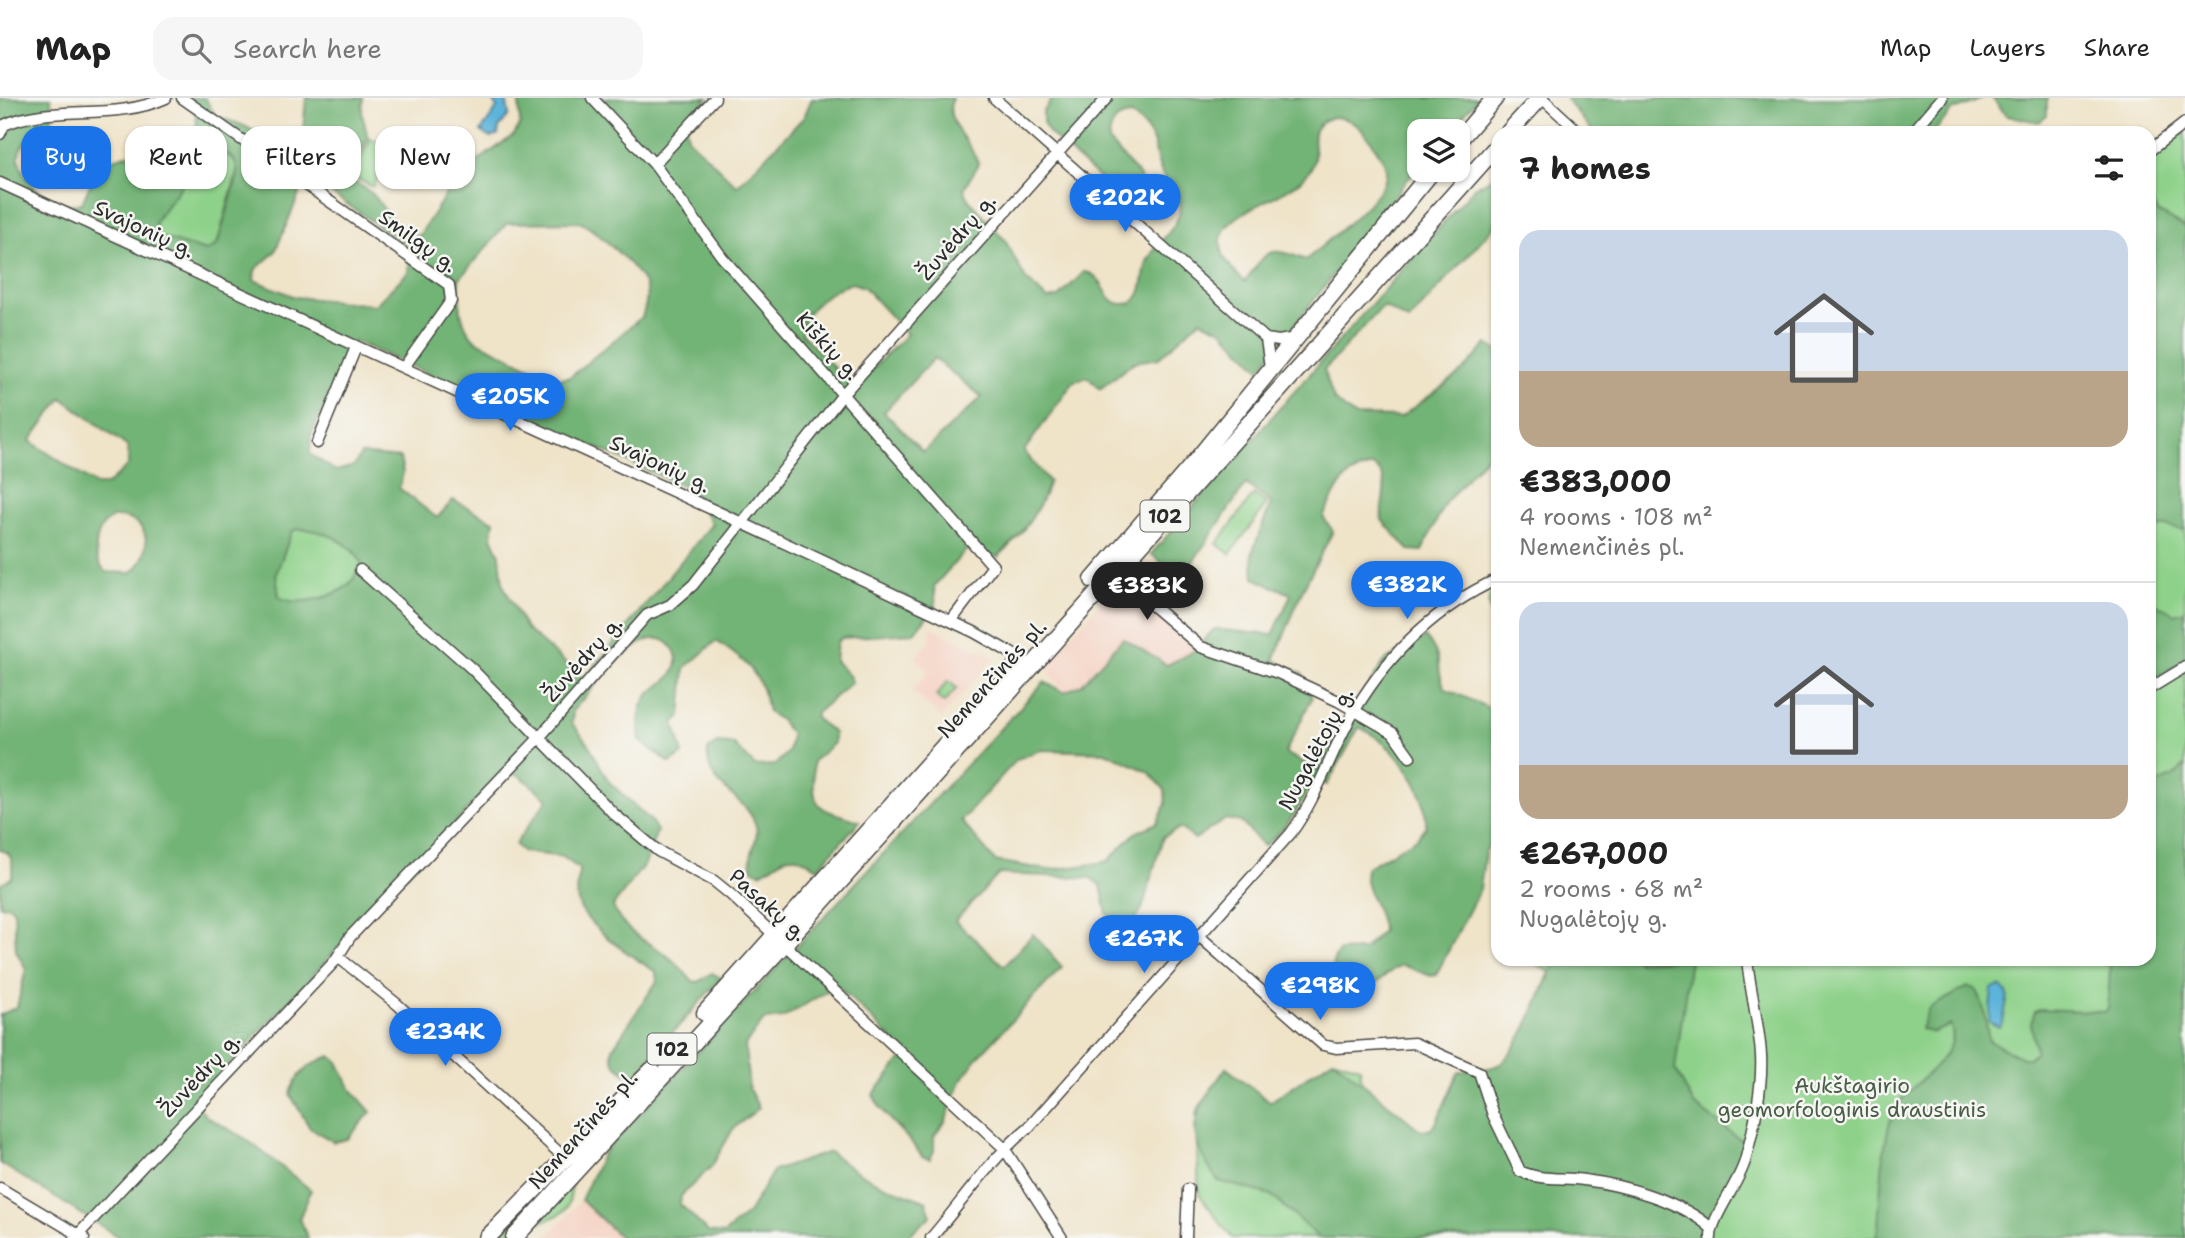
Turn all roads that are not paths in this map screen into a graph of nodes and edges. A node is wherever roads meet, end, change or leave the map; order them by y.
1 (166, 98) edge
2 (182, 98) edge
3 (592, 98) edge
4 (715, 98) edge
5 (994, 98) edge
6 (1107, 98) edge
7 (1495, 98) edge
8 (1541, 98) edge
9 (1942, 98) edge
10 (2185, 123) edge
11 (1515, 126) edge
12 (1572, 126) edge
13 (1918, 126) edge
14 (1470, 127) edge
15 (0, 134) edge
16 (2156, 146) edge
17 (1491, 153) edge
18 (1056, 154) junction
19 (654, 164) junction
20 (1423, 182) edge
21 (0, 183) edge
22 (1295, 338) junction
23 (1266, 339) junction
24 (356, 347) junction
25 (404, 367) junction
26 (1270, 368) junction
27 (845, 393) junction
28 (317, 443) dead end
29 (742, 523) junction
30 (360, 570) dead end
31 (1114, 573) junction
32 (1491, 583) edge
33 (951, 621) junction
34 (1028, 661) junction
35 (2185, 667) edge
36 (2156, 685) edge
37 (1356, 710) junction
38 (538, 739) junction
39 (1410, 757) dead end
40 (1199, 936) junction
41 (779, 940) junction
42 (338, 957) junction
43 (1748, 966) edge
44 (1004, 1148) junction
45 (567, 1160) junction
46 (0, 1188) edge
47 (1188, 1189) dead end
48 (1711, 1232) edge
49 (79, 1237) edge
50 (487, 1238) edge
51 (514, 1238) edge
52 (931, 1238) edge
53 (1062, 1238) edge
54 (1186, 1238) edge

1 - 15 street
2 - 25 street, Smilgų g.
3 - 19 street, Kiškių g.
4 - 19 street
5 - 18 street
6 - 18 street, Žuvėdrų g.
7 - 14 main road
8 - 11 main road
8 - 12 street
9 - 13 street
10 - 16 street
17 - 31 main road, Nemenčinės pl. / 102
18 - 23 street
18 - 27 street, Žuvėdrų g.
19 - 27 street, Kiškių g.
20 - 22 main road, Nemenčinės pl. / 102
21 - 24 street, Svajonių g.
22 - 23 street
22 - 26 main road, Nemenčinės pl. / 102
23 - 26 street
24 - 25 street, Svajonių g.
24 - 28 street
25 - 29 street, Svajonių g.
26 - 34 main road, Nemenčinės pl. / 102
27 - 29 street, Žuvėdrų g.
27 - 33 street, Kiškių g.
29 - 33 street, Svajonių g.
29 - 38 street, Žuvėdrų g.
30 - 38 street, Pasakų g.
31 - 34 main road, Nemenčinės pl. / 102
31 - 37 street
32 - 37 street, Nugalėtojų g.
33 - 34 street, Svajonių g.
34 - 41 main road, Nemenčinės pl. / 102
35 - 36 street
37 - 39 street
37 - 40 street, Nugalėtojų g.
38 - 41 street, Pasakų g.
38 - 42 street, Žuvėdrų g.
40 - 44 street, Nugalėtojų g.
40 - 48 street
41 - 44 street, Pasakų g.
41 - 45 main road, Nemenčinės pl. / 102
41 - 51 main road, Nemenčinės pl. / 102
42 - 45 street
42 - 49 street, Žuvėdrų g.
43 - 48 street
44 - 52 street, Nugalėtojų g.
44 - 53 street, Pasakų g.
45 - 50 main road, Nemenčinės pl. / 102
46 - 49 street
47 - 54 street

